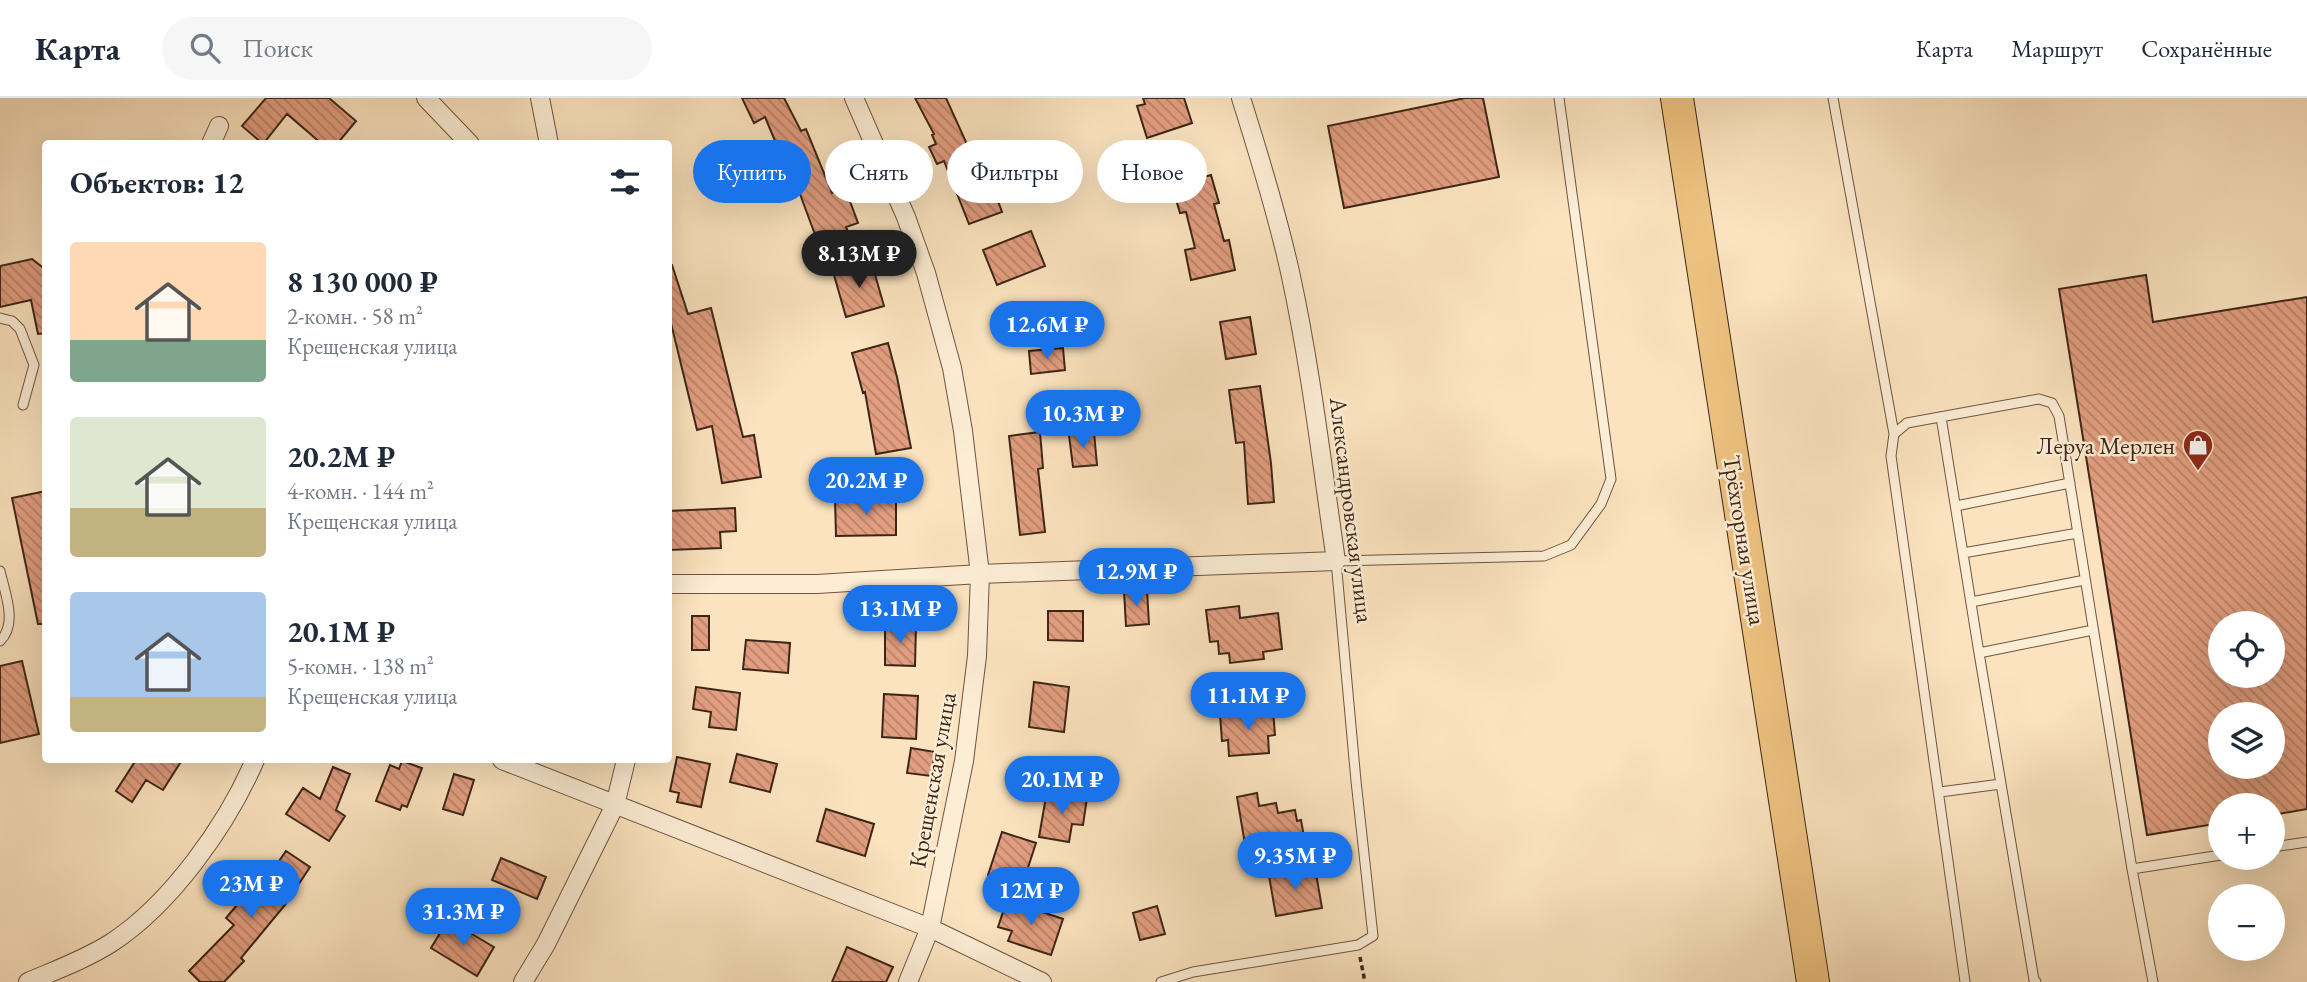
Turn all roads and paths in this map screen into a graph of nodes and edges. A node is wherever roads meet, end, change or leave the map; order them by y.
1 (426, 98) edge
2 (540, 98) edge
3 (854, 98) edge
4 (1241, 98) edge
5 (1559, 98) edge
6 (1677, 98) edge
7 (1833, 98) edge
8 (219, 126) dead end
9 (213, 140) edge
10 (466, 140) edge
11 (548, 140) edge
12 (0, 318) edge
13 (23, 405) dead end
14 (1941, 417) junction
15 (1894, 434) junction
16 (2070, 482) junction
17 (1956, 506) junction
18 (2078, 533) junction
19 (1963, 553) junction
20 (1336, 561) junction
21 (0, 571) edge
22 (980, 574) junction
23 (2085, 580) junction
24 (672, 584) edge
25 (1971, 602) junction
26 (2094, 630) junction
27 (0, 641) edge
28 (1979, 653) junction
29 (253, 763) edge
30 (510, 763) edge
31 (625, 763) edge
32 (2001, 784) junction
33 (1940, 792) junction
34 (615, 804) junction
35 (2307, 842) edge
36 (2285, 845) edge
37 (2208, 857) edge
38 (2132, 869) junction
39 (930, 928) junction
40 (1357, 945) junction
41 (28, 982) edge
42 (523, 982) edge
43 (908, 982) edge
44 (1042, 982) edge
45 (1161, 982) edge
46 (1365, 982) edge
47 (1813, 982) edge
48 (1965, 982) edge
49 (2036, 982) edge
50 (2153, 982) edge

1 - 10 street
2 - 11 street
3 - 22 street, Крещенская улица
4 - 20 street, Александровская улица
5 - 20 lane
6 - 47 highway, Трёхгорная улица
7 - 15 lane
8 - 9 street
12 - 13 lane
14 - 15 lane
14 - 16 lane
14 - 17 lane
15 - 33 lane
16 - 17 lane
16 - 18 lane
17 - 19 lane
18 - 19 lane
18 - 23 lane
19 - 25 lane
20 - 22 street
20 - 40 lane, Александровская улица
21 - 27 lane
22 - 24 street
22 - 39 street, Крещенская улица
23 - 25 lane
23 - 26 lane
25 - 28 lane
26 - 28 lane
26 - 38 lane
28 - 32 lane
29 - 41 street
30 - 34 street
31 - 34 street
32 - 33 lane
32 - 49 lane
33 - 48 lane
34 - 39 street
34 - 42 street
35 - 36 lane
37 - 38 lane
38 - 50 lane
39 - 43 street, Крещенская улица
39 - 44 street
40 - 45 lane
40 - 46 path

